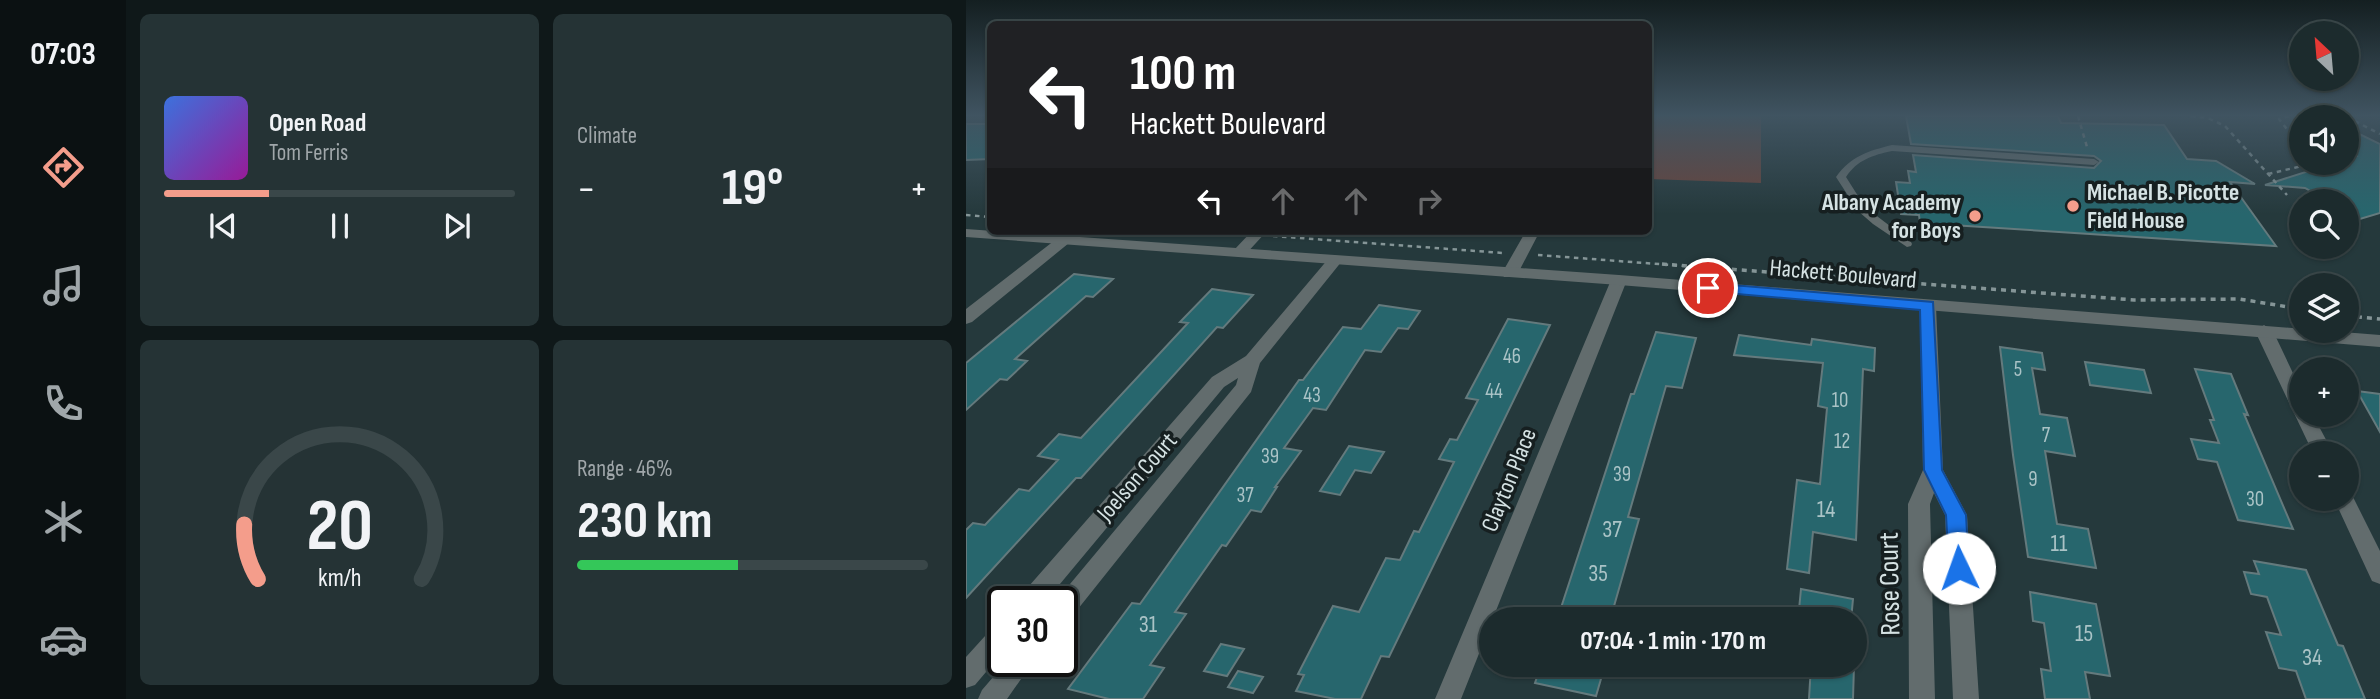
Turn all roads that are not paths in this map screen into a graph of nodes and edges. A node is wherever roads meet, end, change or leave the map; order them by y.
1 (1889, 149) edge
2 (1901, 149) edge
3 (2095, 162) road end
4 (966, 233) edge
5 (987, 233) edge
6 (1041, 235) edge
7 (1257, 235) edge
8 (1531, 235) edge
9 (1064, 240) junction
10 (1907, 244) dead end
11 (1239, 253) junction
12 (1334, 261) junction
13 (1510, 273) junction
14 (1619, 280) junction
15 (1928, 306) junction
16 (966, 318) edge
17 (2264, 331) junction
18 (2380, 341) edge
19 (1252, 360) junction
20 (2289, 384) edge
21 (1933, 470) junction
22 (2350, 511) edge
23 (1063, 563) junction
24 (1096, 570) junction
25 (2380, 574) edge
26 (1044, 586) edge
27 (1078, 592) edge
28 (987, 652) edge
29 (966, 676) edge
30 (1008, 677) edge
31 (990, 699) edge
32 (1448, 699) edge
33 (1922, 699) edge
34 (1966, 699) edge

1 - 10 lane
2 - 3 lane
4 - 5 street, Hackett Boulevard
6 - 9 street, Hackett Boulevard
7 - 11 street
8 - 13 street
9 - 11 street, Hackett Boulevard
9 - 16 street
11 - 12 street, Hackett Boulevard
12 - 13 street, Hackett Boulevard
12 - 19 street, Joelson Court
13 - 14 street, Hackett Boulevard
14 - 15 street, Hackett Boulevard
14 - 32 street, Clayton Place
15 - 17 street, Hackett Boulevard
15 - 21 street, Rose Court
17 - 18 street, Hackett Boulevard
17 - 20 street
19 - 23 street, Joelson Court
19 - 24 street, Joelson Court
21 - 33 street, Rose Court
21 - 34 street, Rose Court
22 - 25 street
23 - 24 street
23 - 26 street, Joelson Court
24 - 27 street, Joelson Court
28 - 29 street
30 - 31 street

